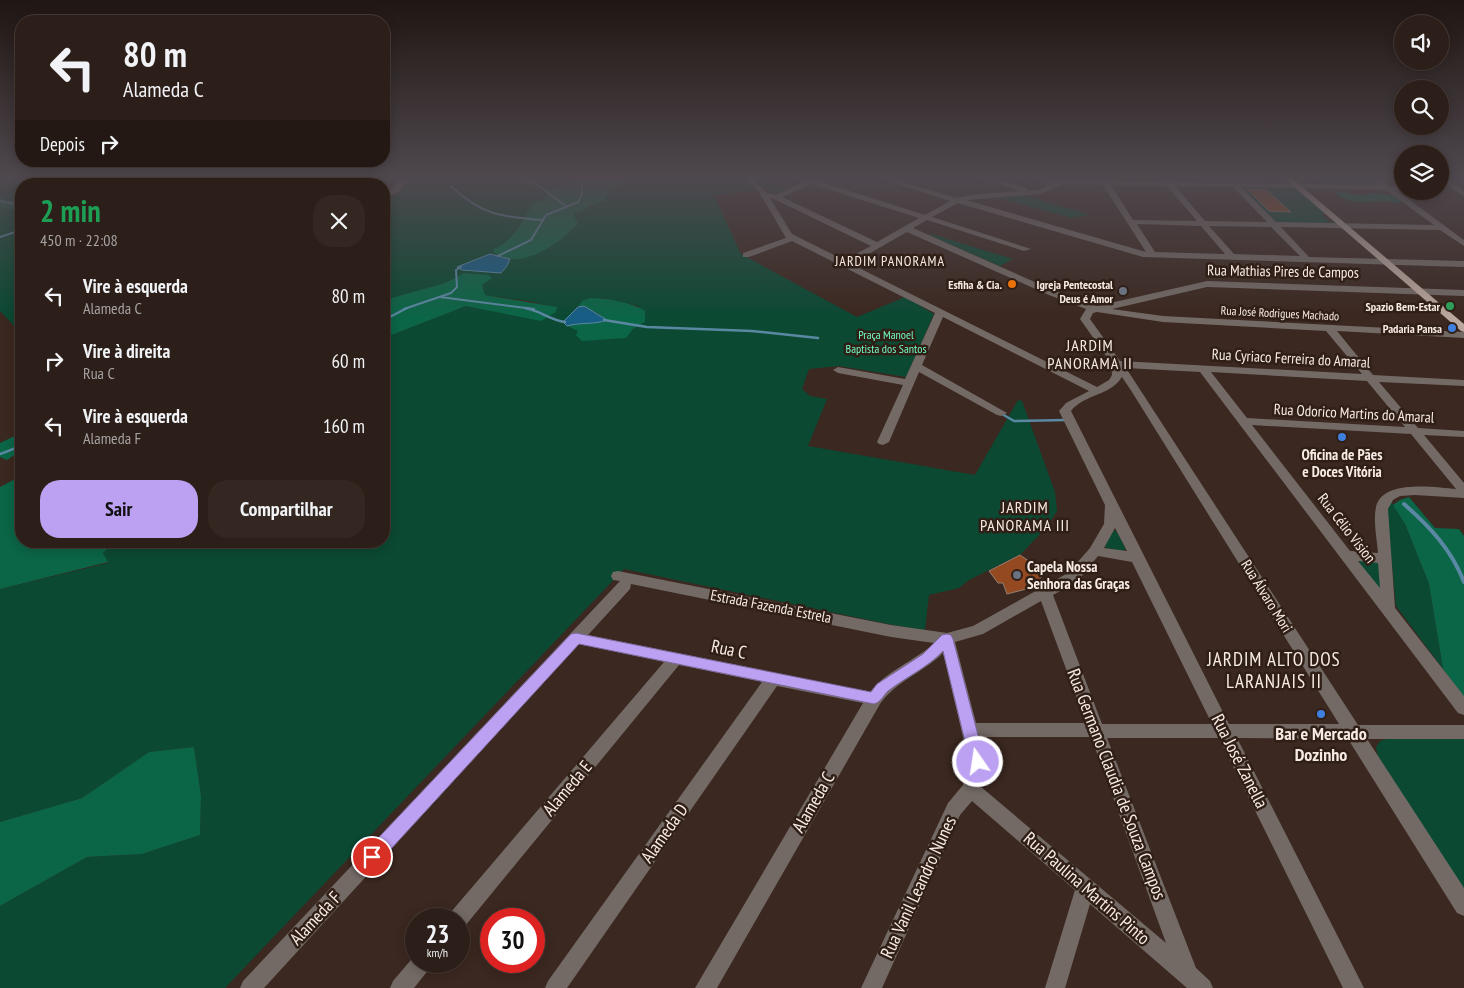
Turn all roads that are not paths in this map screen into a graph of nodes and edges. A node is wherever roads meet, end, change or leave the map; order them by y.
1 (781, 225) edge
2 (835, 225) edge
3 (912, 225) edge
4 (949, 225) edge
5 (1044, 225) edge
6 (1134, 225) edge
7 (1203, 225) edge
8 (1273, 225) edge
9 (1281, 225) edge
10 (1439, 225) edge
11 (1344, 226) junction
12 (906, 228) junction
13 (1443, 228) junction
14 (793, 238) junction
15 (1464, 244) edge
16 (876, 245) junction
17 (1027, 249) dead end
18 (1152, 254) junction
19 (746, 255) dead end
20 (1231, 256) junction
21 (1307, 259) junction
22 (1385, 261) junction
23 (844, 264) junction
24 (1464, 264) edge
25 (1420, 292) junction
26 (1464, 293) edge
27 (1095, 309) junction
28 (940, 312) junction
29 (1329, 328) junction
30 (1464, 329) edge
31 (1464, 335) edge
32 (1116, 364) junction
33 (916, 366) junction
34 (1203, 368) junction
35 (838, 370) dead end
36 (1370, 378) junction
37 (909, 382) junction
38 (1464, 383) edge
39 (1107, 386) junction
40 (1096, 391) junction
41 (1137, 392) junction
42 (1001, 414) dead end
43 (1243, 421) junction
44 (1415, 431) junction
45 (1464, 434) edge
46 (883, 442) dead end
47 (1464, 493) edge
48 (1111, 507) junction
49 (1095, 551) junction
50 (1348, 555) junction
51 (1139, 558) junction
52 (1386, 558) junction
53 (621, 580) joint
54 (1045, 593) junction
55 (1388, 608) junction
56 (576, 638) junction
57 (947, 639) junction
58 (676, 658) junction
59 (774, 678) junction
60 (874, 698) junction
61 (1464, 708) edge
62 (970, 730) junction
63 (1098, 731) junction
64 (1225, 732) junction
65 (1354, 732) junction
66 (1464, 732) edge
67 (971, 789) junction
68 (1086, 886) junction
69 (1464, 906) edge
70 (467, 908) edge
71 (413, 973) edge
72 (1188, 975) junction
73 (250, 988) edge
74 (400, 988) edge
75 (554, 988) edge
76 (705, 988) edge
77 (871, 988) edge
78 (1055, 988) edge
79 (1203, 988) edge
80 (1354, 988) edge

1 - 14 street
2 - 16 street
3 - 12 street
4 - 17 street
5 - 18 street
6 - 18 street
7 - 20 street
8 - 21 street
9 - 11 street
10 - 13 street
11 - 13 street
11 - 22 main road
12 - 16 street
12 - 27 street, Rua José Rodrigues Machado
13 - 15 street
14 - 19 street
14 - 23 street
16 - 23 street
18 - 20 street
20 - 21 street
21 - 22 street
22 - 24 street
22 - 25 main road
23 - 28 street
25 - 26 street, Rua Mathias Pires de Campos
25 - 27 street, Rua Mathias Pires de Campos
25 - 30 main road
27 - 29 street, Rua José Rodrigues Machado
27 - 32 street
28 - 33 street
28 - 40 street
29 - 31 street, Rua José Rodrigues Machado
29 - 36 street
32 - 34 street, Rua Cyriaco Ferreira do Amaral
32 - 39 street
32 - 41 street, Rua Álvaro Mori
33 - 37 street
33 - 42 street
34 - 36 street, Rua Cyriaco Ferreira do Amaral
34 - 43 street, Rua Célio Vision
35 - 37 street
36 - 38 street, Rua Cyriaco Ferreira do Amaral
36 - 44 street
37 - 46 street
39 - 40 street
39 - 41 street
40 - 48 street
41 - 65 street, Rua Álvaro Mori
43 - 44 street, Rua Odorico Martins do Amaral
43 - 50 street, Rua Célio Vision
44 - 45 street, Rua Odorico Martins do Amaral
44 - 47 street
47 - 52 street
48 - 49 street
48 - 51 street, Rua José Zanella
49 - 51 street
49 - 54 street
50 - 52 street
50 - 55 street, Rua Célio Vision
51 - 64 street, Rua José Zanella
52 - 55 street
53 - 56 street, Alameda F
53 - 57 street, Estrada Fazenda Estrela
54 - 57 street
54 - 63 street, Rua Germano Claudia de Souza Campos
55 - 61 street, Rua Célio Vision
56 - 58 street, Rua C
56 - 73 street, Alameda F
57 - 60 street, Alameda C
57 - 62 street
58 - 59 street, Rua C
58 - 70 street, Alameda E
59 - 60 street, Rua C
59 - 75 street, Alameda D
60 - 76 street, Alameda C
62 - 63 street
62 - 67 street
63 - 64 street
63 - 72 street, Rua Germano Claudia de Souza Campos
64 - 65 street
64 - 80 street, Rua José Zanella
65 - 66 street
65 - 69 street, Rua Álvaro Mori
67 - 68 street, Rua Paulina Martins Pinto
67 - 77 street, Rua Vanil Leandro Nunes
68 - 72 street, Rua Paulina Martins Pinto
68 - 78 street
71 - 74 street
72 - 79 street, Rua Paulina Martins Pinto

